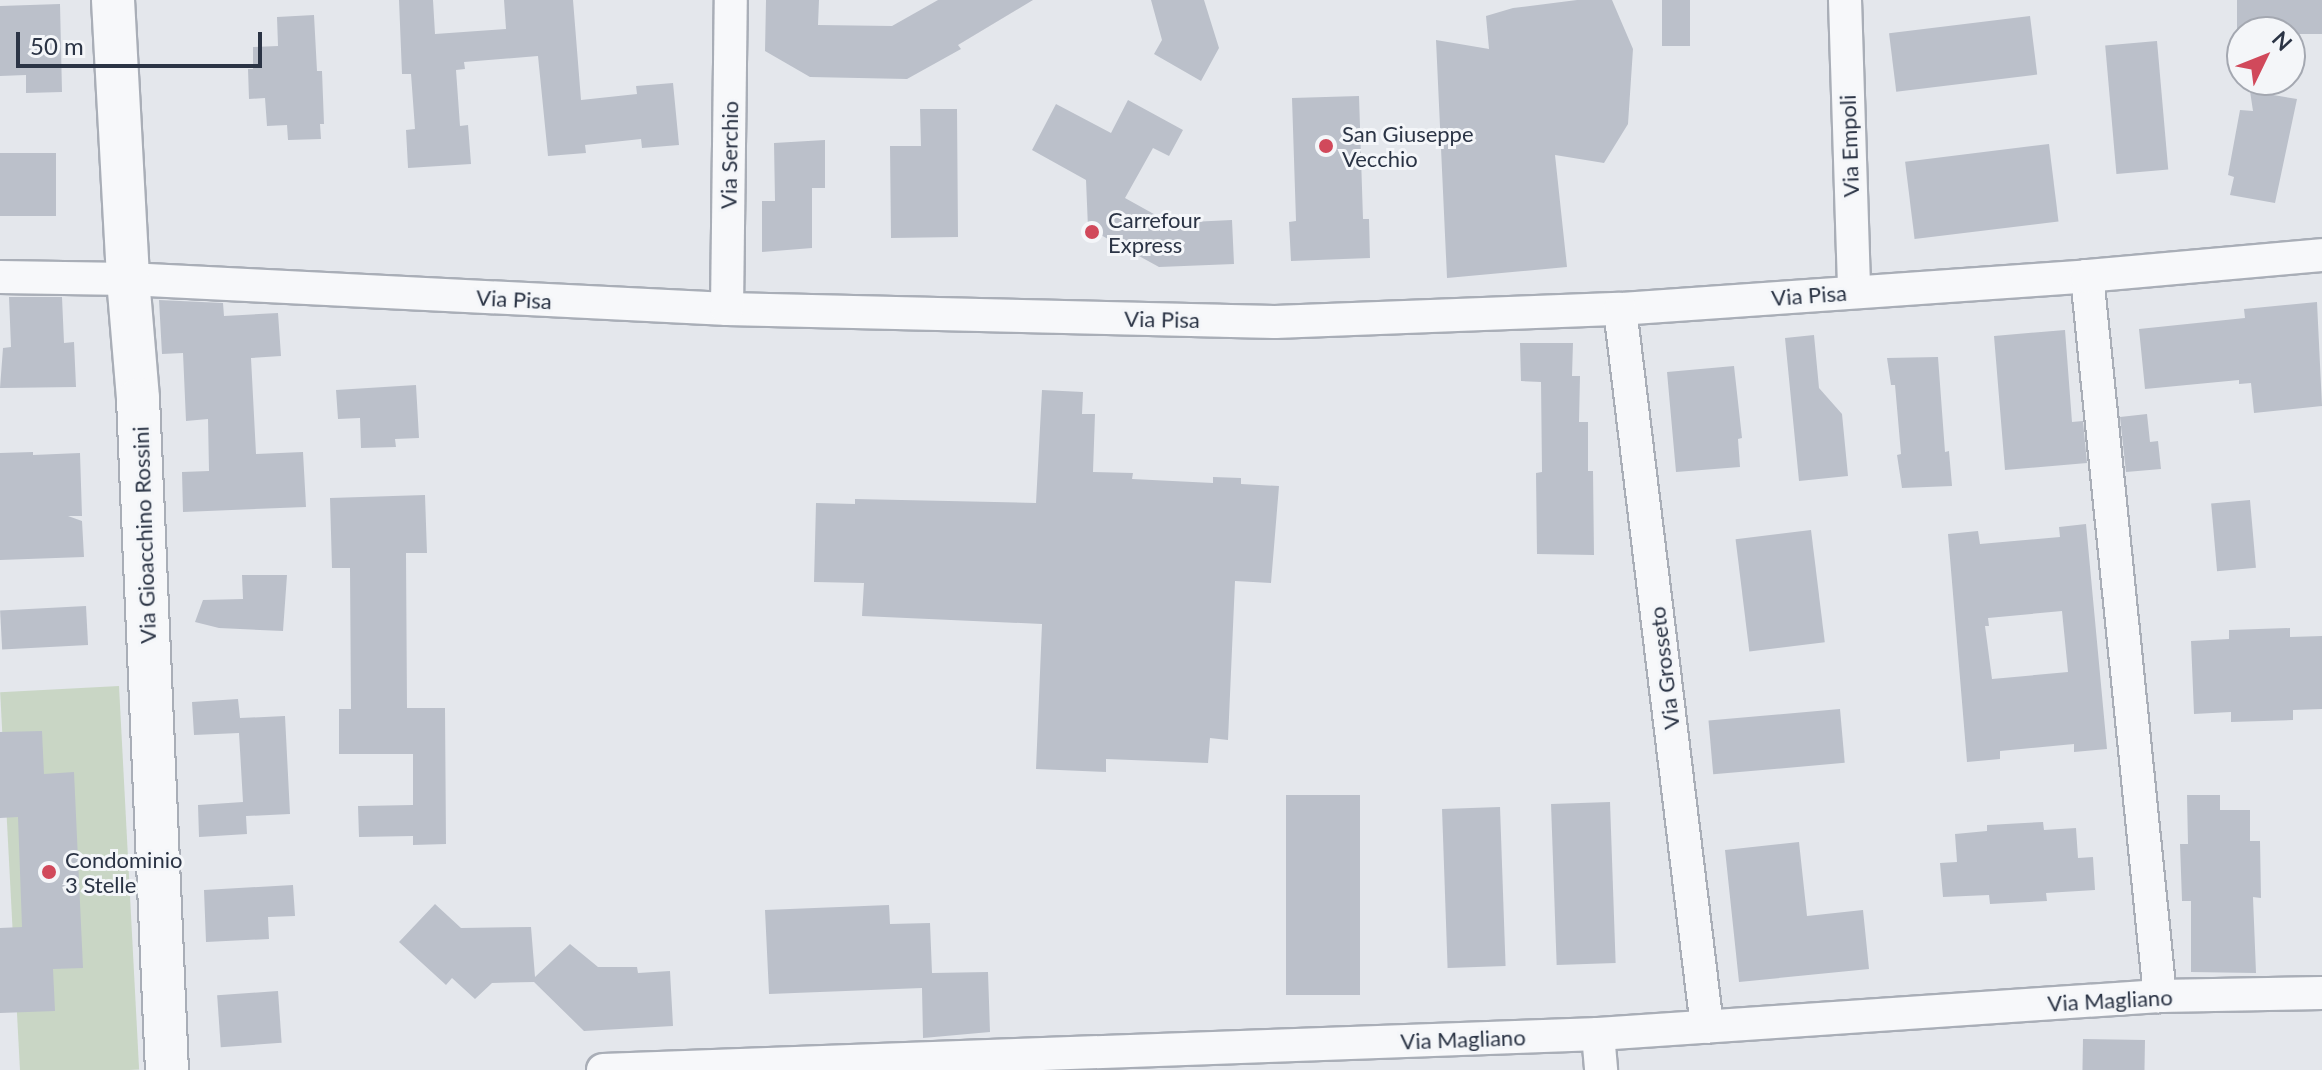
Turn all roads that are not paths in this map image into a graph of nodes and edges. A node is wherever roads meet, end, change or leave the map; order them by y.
1 (113, 0) edge
2 (731, 0) edge
3 (1845, 0) edge
4 (2322, 255) edge
5 (2087, 276) junction
6 (0, 277) edge
7 (128, 279) junction
8 (1854, 291) junction
9 (727, 309) junction
10 (1620, 309) junction
11 (2322, 993) edge
12 (2160, 996) junction
13 (1707, 1027) junction
14 (1598, 1034) junction
15 (727, 1068) edge
16 (167, 1070) edge
17 (603, 1070) edge
18 (1601, 1070) edge

1 - 7 street, Via Gioacchino Rossini
2 - 9 street, Via Serchio
3 - 8 street, Via Empoli
4 - 5 street, Via Pisa
5 - 8 street, Via Pisa
5 - 12 street
6 - 7 street, Via Pisa
7 - 9 street, Via Pisa
7 - 16 street, Via Gioacchino Rossini
8 - 10 street, Via Pisa
9 - 10 street, Via Pisa
10 - 13 street, Via Grosseto
11 - 12 street, Via Magliano
12 - 13 street, Via Magliano
13 - 14 street, Via Magliano
14 - 15 street, Via Magliano
14 - 18 street
15 - 17 street, Via Magliano

